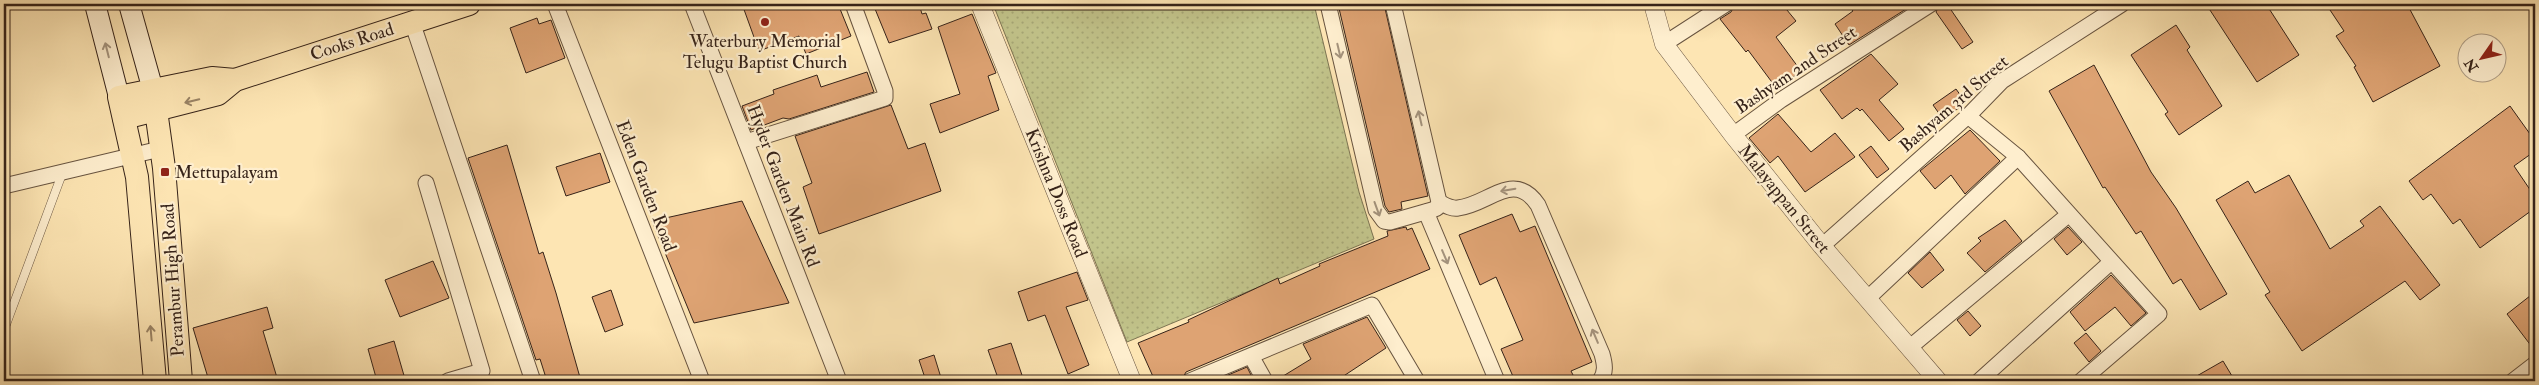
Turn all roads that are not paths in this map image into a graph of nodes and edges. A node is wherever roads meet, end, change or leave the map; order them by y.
1 (95, 4) edge
2 (129, 4) edge
3 (469, 4) edge
4 (555, 4) edge
5 (692, 4) edge
6 (853, 4) edge
7 (980, 4) edge
8 (1328, 4) edge
9 (1393, 4) edge
10 (1653, 4) edge
11 (1726, 4) edge
12 (1931, 4) edge
13 (2122, 4) edge
14 (412, 22) junction
15 (1664, 44) junction
16 (154, 100) junction
17 (121, 108) junction
18 (1968, 116) junction
19 (1733, 135) junction
20 (746, 142) junction
21 (160, 149) junction
22 (132, 155) junction
23 (2018, 157) junction
24 (62, 174) junction
25 (426, 182) dead end
26 (4, 186) edge
27 (1439, 202) junction
28 (1426, 212) junction
29 (2068, 214) junction
30 (1822, 246) junction
31 (2111, 262) junction
32 (1867, 299) junction
33 (4, 330) edge
34 (1909, 348) junction
35 (1251, 356) junction
36 (2535, 364) edge
37 (155, 381) edge
38 (181, 381) edge
39 (448, 381) edge
40 (533, 381) edge
41 (702, 381) edge
42 (839, 381) edge
43 (1132, 381) edge
44 (1190, 381) edge
45 (1265, 381) edge
46 (1417, 381) edge
47 (1498, 381) edge
48 (1600, 381) edge
49 (1938, 381) edge
50 (1979, 381) edge
51 (2081, 381) edge
52 (2513, 381) edge

17 -> 1 main road
2 - 16 main road
3 - 14 main road, Cooks Road
4 - 41 street, Eden Garden Road
5 - 20 street, Hyder Garden Main Rd
6 - 20 street
7 - 43 street, Krishna Doss Road
8 -> 28 street
27 -> 9 street
10 - 15 street, Malayappan Street
11 - 15 street
12 - 19 street, Bashyam 2nd Street
13 - 18 street, Bashyam 3rd Street
14 - 16 main road, Cooks Road
14 - 40 street
15 - 19 street, Malayappan Street
16 - 17 main road, Cooks Road
16 - 21 main road, Perambur High Road
17 - 22 main road, Perambur High Road
18 - 23 street
18 - 30 street, Bashyam 3rd Street
19 - 30 street, Malayappan Street
20 - 42 street, Hyder Garden Main Rd
21 - 22 street
21 - 38 main road, Perambur High Road
22 - 24 street
37 -> 22 main road, Perambur High Road
23 - 29 street
23 - 32 street
24 - 26 street
24 - 33 lane
25 - 39 street
27 - 28 street
48 -> 27 street
28 -> 47 street
29 - 31 street
29 - 34 street
30 - 32 street, Malayappan Street
31 - 50 street
31 - 51 street
32 - 34 street, Malayappan Street
34 - 49 street, Malayappan Street
35 - 44 street
35 - 45 street
35 - 46 street
36 - 52 street

